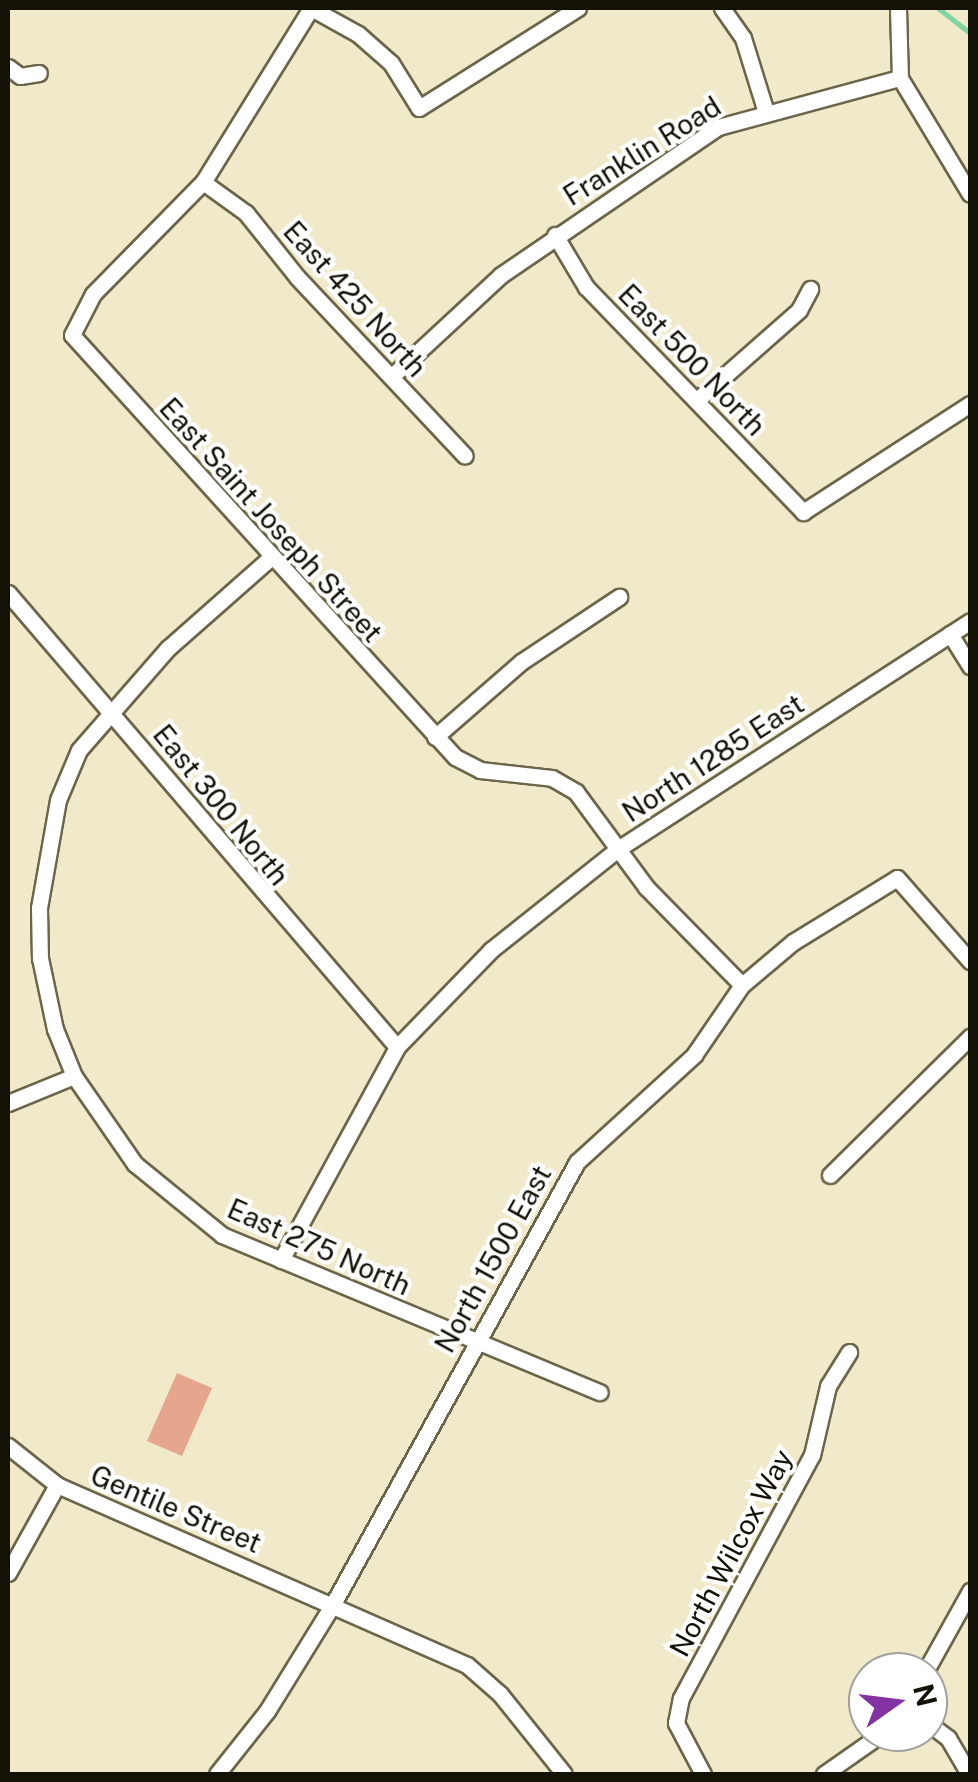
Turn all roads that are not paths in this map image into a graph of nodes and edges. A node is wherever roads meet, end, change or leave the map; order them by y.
1 (311, 8) edge
2 (578, 8) edge
3 (722, 8) edge
4 (898, 8) edge
5 (8, 68) edge
6 (39, 73) dead end
7 (900, 78) junction
8 (765, 109) junction
9 (203, 182) junction
10 (970, 194) edge
11 (555, 235) junction
12 (810, 289) dead end
13 (391, 378) junction
14 (698, 400) junction
15 (970, 404) edge
16 (465, 456) dead end
17 (269, 559) junction
18 (8, 593) edge
19 (620, 598) dead end
20 (970, 620) edge
21 (950, 634) junction
22 (970, 666) edge
23 (111, 709) junction
24 (435, 737) junction
25 (618, 850) junction
26 (970, 960) edge
27 (742, 985) junction
28 (970, 1038) edge
29 (397, 1047) junction
30 (74, 1076) junction
31 (8, 1103) edge
32 (830, 1174) dead end
33 (282, 1260) junction
34 (473, 1344) junction
35 (849, 1352) dead end
36 (600, 1392) dead end
37 (8, 1446) edge
38 (57, 1485) junction
39 (8, 1573) edge
40 (970, 1591) edge
41 (333, 1604) junction
42 (936, 1652) edge
43 (948, 1738) edge
44 (855, 1752) edge
45 (217, 1774) edge
46 (564, 1774) edge
47 (703, 1774) edge
48 (824, 1774) edge
49 (969, 1774) edge

1 - 2 street
1 - 9 street
3 - 8 street
4 - 7 street
5 - 6 street
7 - 8 street, Franklin Road
7 - 10 street
8 - 11 street, Franklin Road
9 - 13 street, East 425 North
9 - 17 street, East Saint Joseph Street
11 - 13 street, Franklin Road
11 - 14 street, East 500 North
12 - 14 street
13 - 16 street, East 425 North
14 - 15 street, East 500 North
17 - 23 street, East 275 North
17 - 24 street, East Saint Joseph Street
18 - 23 street, East 300 North
19 - 24 street
20 - 21 street, North 1285 East
21 - 22 street
21 - 25 street, North 1285 East
23 - 29 street, East 300 North
23 - 30 street, East 275 North
24 - 25 street, East Saint Joseph Street
25 - 27 street, East Saint Joseph Street
25 - 29 street, North 1285 East
26 - 27 street, North 1500 East
27 - 34 street, North 1500 East
28 - 32 street
29 - 33 street, North 1285 East
30 - 31 street
30 - 33 street, East 275 North
33 - 34 street, East 275 North
34 - 36 street, East 275 North
34 - 41 street, North 1500 East
35 - 47 street, North Wilcox Way
37 - 38 street, Gentile Street
38 - 39 street
38 - 41 street, Gentile Street
40 - 42 street
41 - 45 street, North 1500 East
41 - 46 street, Gentile Street
43 - 49 street
44 - 48 street

